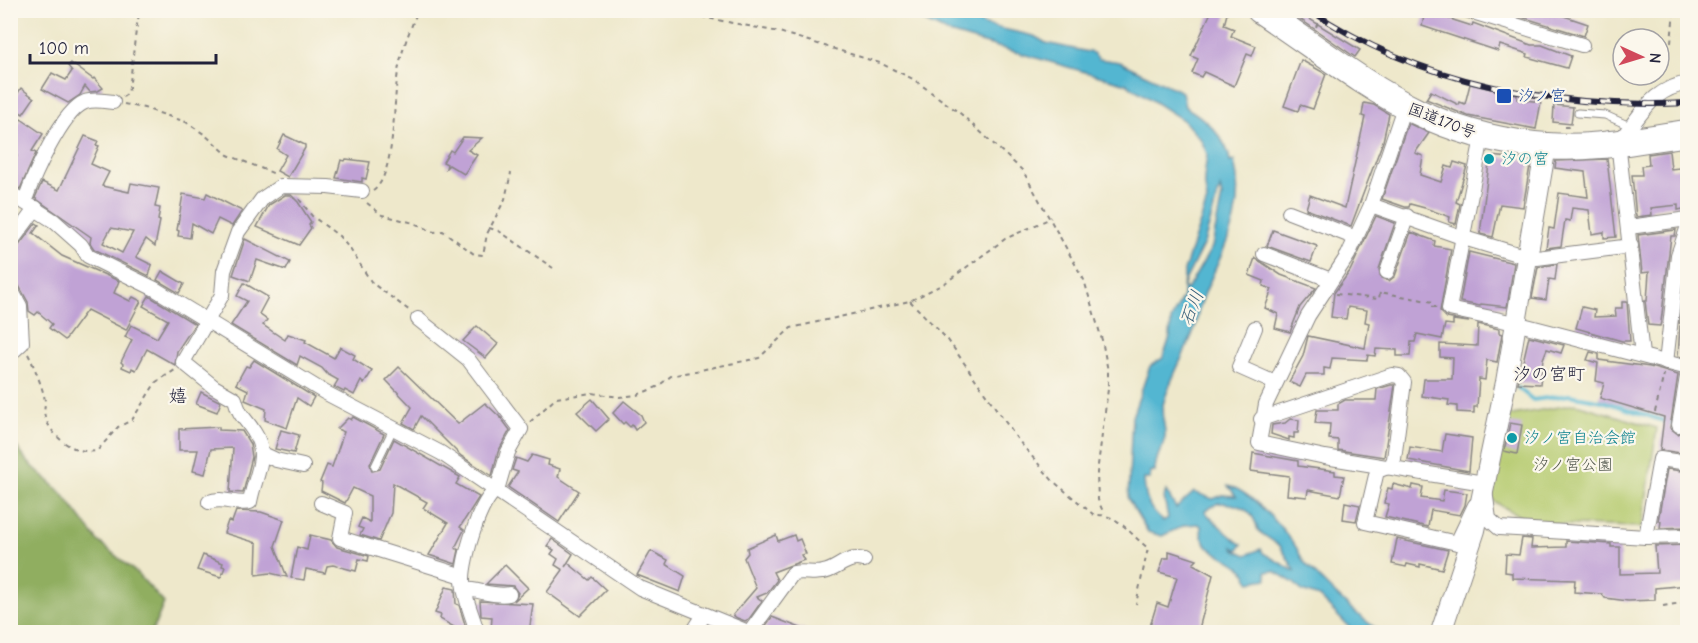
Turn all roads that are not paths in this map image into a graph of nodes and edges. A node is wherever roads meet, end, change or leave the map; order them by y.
1 (1260, 10) edge
2 (1466, 10) edge
3 (1582, 45) dead end
4 (1688, 83) edge
5 (117, 100) road end
6 (1404, 106) junction
7 (1578, 113) dead end
8 (1688, 133) edge
9 (1625, 134) junction
10 (1482, 137) junction
11 (1546, 146) junction
12 (362, 191) road end
13 (10, 193) edge
14 (31, 204) junction
15 (1371, 205) junction
16 (1289, 212) dead end
17 (1407, 216) junction
18 (1688, 219) edge
19 (1688, 226) edge
20 (1629, 227) junction
21 (1356, 238) junction
22 (1464, 238) junction
23 (10, 243) edge
24 (1631, 246) junction
25 (1264, 254) dead end
26 (1683, 256) edge
27 (1527, 257) junction
28 (1387, 272) dead end
29 (1331, 280) junction
30 (10, 288) edge
31 (208, 319) junction
32 (418, 319) dead end
33 (1515, 323) junction
34 (1256, 337) dead end
35 (10, 354) edge
36 (1642, 355) junction
37 (1666, 363) junction
38 (1688, 369) edge
39 (1275, 383) junction
40 (1261, 419) junction
41 (1679, 425) dead end
42 (394, 427) junction
43 (261, 453) junction
44 (1688, 463) edge
45 (303, 466) dead end
46 (375, 466) dead end
47 (1391, 466) junction
48 (1483, 489) junction
49 (497, 490) junction
50 (209, 502) dead end
51 (321, 503) dead end
52 (1688, 536) edge
53 (1646, 537) junction
54 (864, 560) dead end
55 (464, 583) junction
56 (509, 594) dead end
57 (704, 615) junction
58 (477, 633) edge
59 (693, 633) edge
60 (749, 633) edge
61 (1441, 633) edge

1 - 6 highway, 国道170号
2 - 3 street
4 - 9 street
5 - 14 street
6 - 10 highway, 国道170号
6 - 15 street
7 - 9 lane
8 - 9 highway, 国道170号
9 - 11 highway, 国道170号
9 - 20 street
10 - 11 highway, 国道170号
10 - 22 street
11 - 27 street
12 - 31 street
13 - 14 street
14 - 23 street
14 - 31 street
15 - 17 street
15 - 21 street
16 - 21 street
17 - 22 street
17 - 28 street
18 - 20 street
19 - 26 street
20 - 24 street
21 - 29 street
22 - 27 street
22 - 33 street
24 - 27 street
24 - 36 street
25 - 29 street
26 - 37 street
27 - 33 street
29 - 39 street
30 - 35 street
31 - 42 street
31 - 43 street
32 - 49 street
33 - 36 street
33 - 48 street
34 - 39 street
36 - 37 street
37 - 38 street
38 - 41 street
39 - 40 street
40 - 47 street
40 - 47 street
42 - 46 lane
42 - 49 street
43 - 45 street
43 - 50 street
44 - 53 street
47 - 48 street
47 - 48 street
48 - 53 street
48 - 61 street
49 - 55 street
49 - 57 street
51 - 55 street
52 - 53 street
54 - 60 street
55 - 56 street
55 - 58 street
57 - 59 street
57 - 60 street

